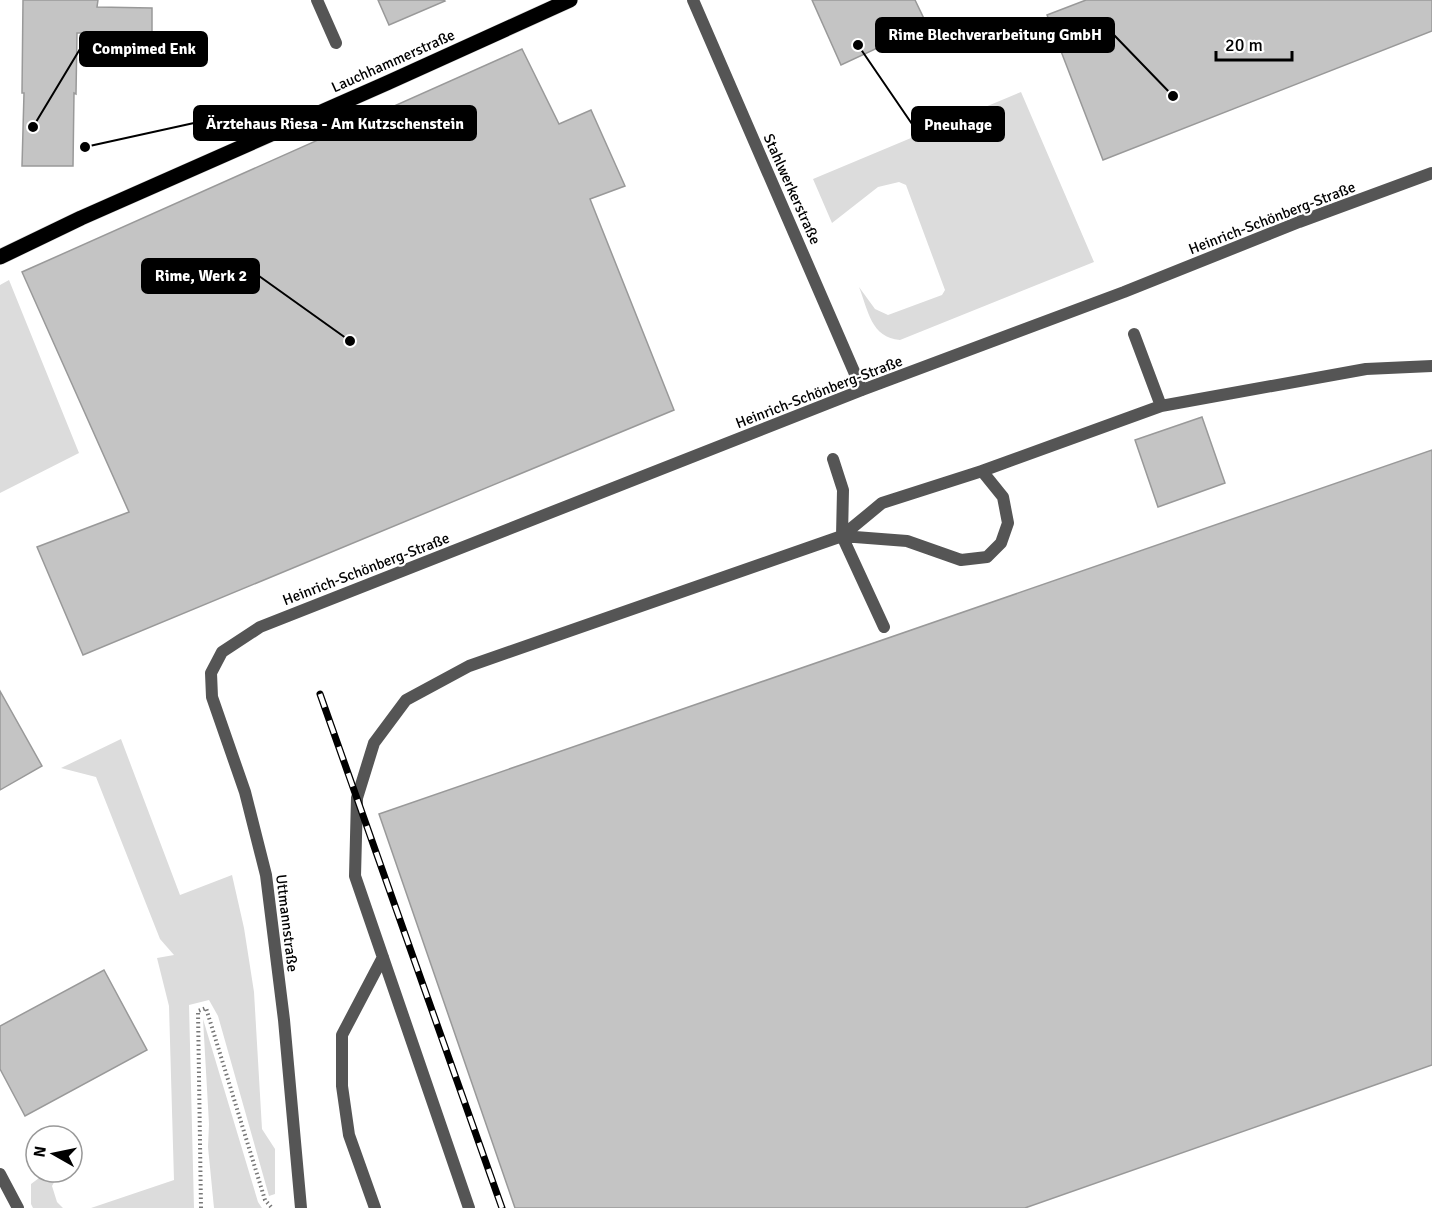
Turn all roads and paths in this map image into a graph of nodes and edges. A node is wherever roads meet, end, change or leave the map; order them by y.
1 (317, 0) edge
2 (570, 0) edge
3 (693, 0) edge
4 (336, 43) dead end
5 (1432, 173) edge
6 (1, 252) edge
7 (1134, 333) dead end
8 (1432, 366) edge
9 (862, 390) junction
10 (1161, 406) junction
11 (832, 459) dead end
12 (982, 471) junction
13 (842, 536) junction
14 (884, 627) dead end
15 (222, 652) joint
16 (383, 957) junction
17 (0, 1174) edge
18 (18, 1208) edge
19 (201, 1208) edge
20 (272, 1208) edge
21 (301, 1208) edge
22 (375, 1208) edge
23 (469, 1208) edge

1 - 4 street
2 - 6 main road, Lauchhammerstraße
3 - 9 street, Stahlwerkerstraße
5 - 9 street, Heinrich-Schönberg-Straße
7 - 10 street
8 - 10 street
9 - 15 street, Heinrich-Schönberg-Straße
10 - 12 street
11 - 13 street
12 - 13 street
12 - 13 street
13 - 14 street
13 - 16 street
15 - 21 street, Uttmannstraße
16 - 22 street
16 - 23 street
17 - 18 street
19 - 20 path

